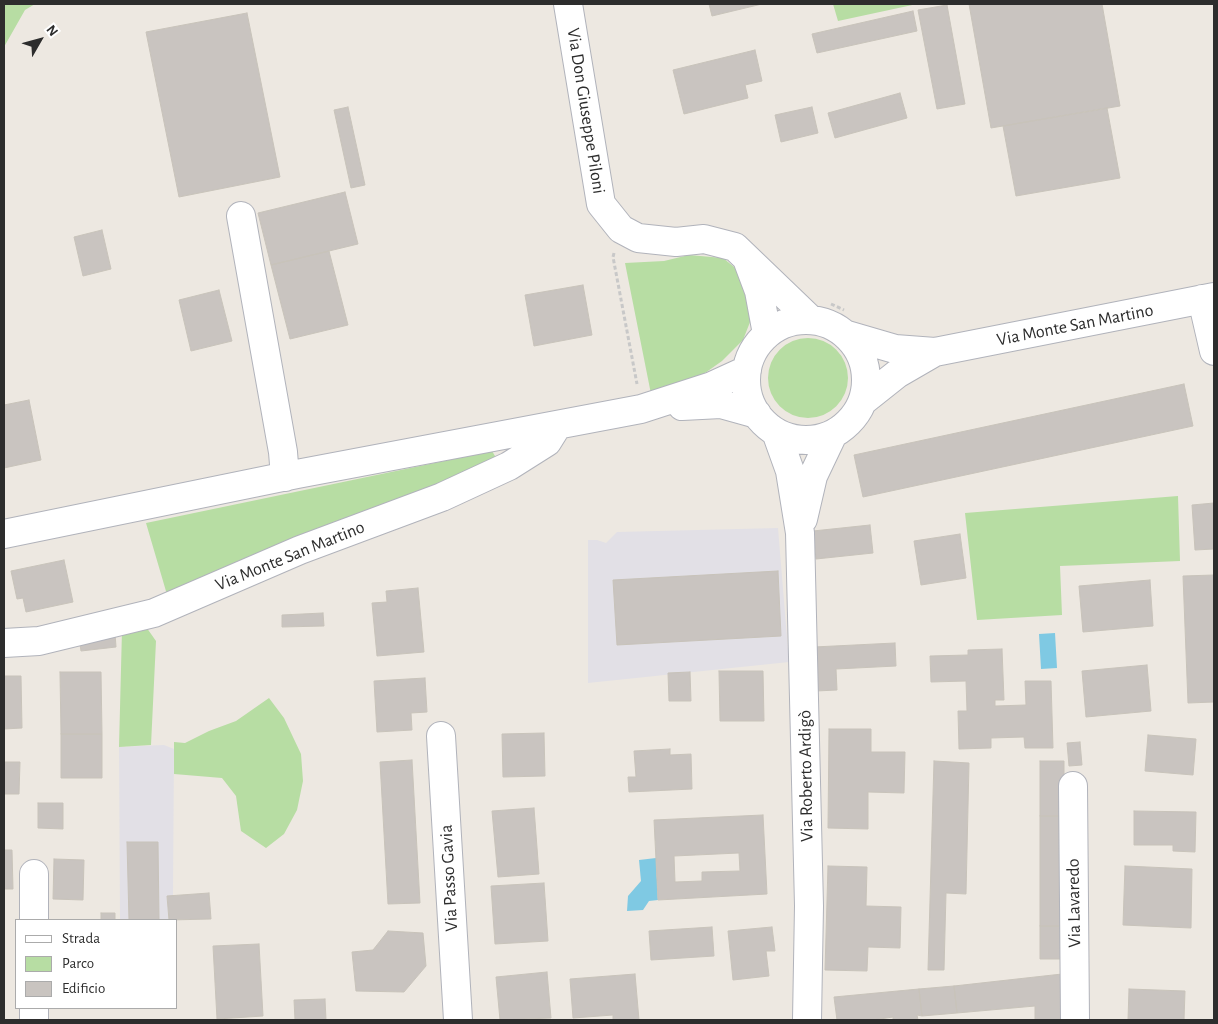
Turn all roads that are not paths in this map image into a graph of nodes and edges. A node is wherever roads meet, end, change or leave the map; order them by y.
1 (568, 4) edge
2 (241, 216) dead end
3 (746, 255) junction
4 (1208, 298) edge
5 (817, 309) junction
6 (847, 323) junction
7 (766, 334) junction
8 (1214, 351) edge
9 (935, 352) junction
10 (747, 370) junction
11 (863, 402) junction
12 (641, 409) junction
13 (766, 423) junction
14 (557, 426) junction
15 (833, 434) junction
16 (285, 477) junction
17 (800, 533) junction
18 (4, 534) edge
19 (4, 643) edge
20 (440, 736) dead end
21 (1073, 786) dead end
22 (34, 874) dead end
23 (34, 919) edge
24 (458, 1020) edge
25 (807, 1020) edge
26 (1075, 1020) edge

1 - 3 street, Via Don Giuseppe Piloni
2 - 16 street
3 - 5 street, Via Don Giuseppe Piloni
3 - 7 street
4 - 8 street
4 - 9 street, Via Monte San Martino
5 - 6 street
5 - 7 street
6 - 9 street, Via Monte San Martino
6 - 11 street
7 - 10 street
9 - 11 street, Via Monte San Martino
10 - 12 street
10 - 13 street
11 - 15 street
12 - 13 street
12 - 14 street
13 - 15 street
13 - 17 street, Via Roberto Ardigò
14 - 16 street
14 - 19 street, Via Monte San Martino
15 - 17 street, Via Roberto Ardigò
16 - 18 street
17 - 25 street, Via Roberto Ardigò
20 - 24 street, Via Passo Gavia
21 - 26 street, Via Lavaredo
22 - 23 street

